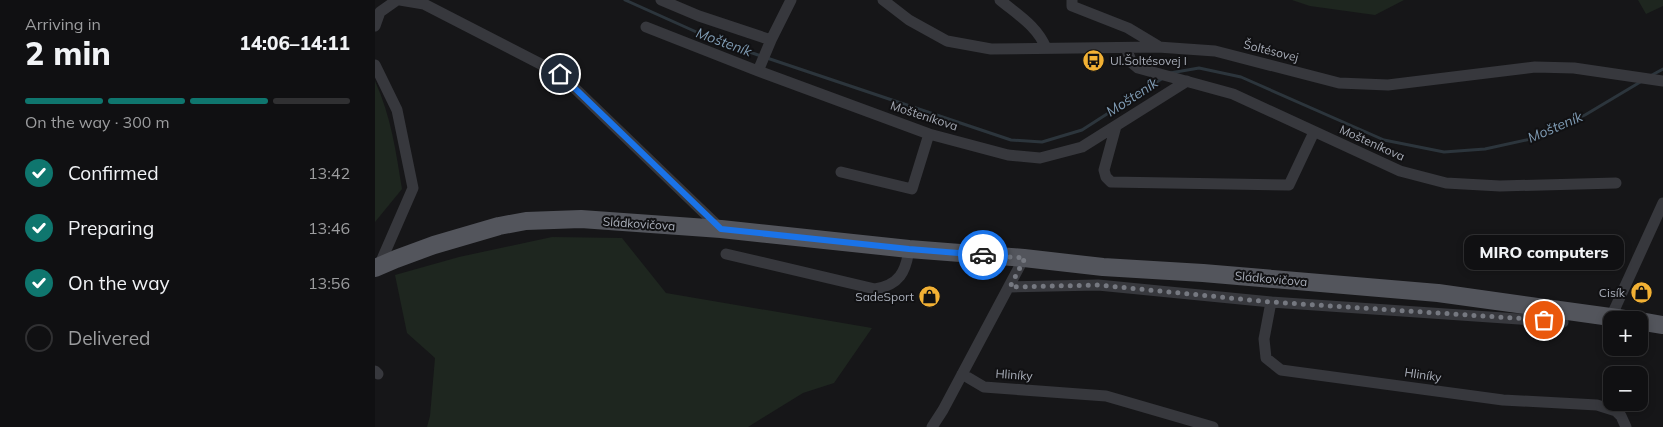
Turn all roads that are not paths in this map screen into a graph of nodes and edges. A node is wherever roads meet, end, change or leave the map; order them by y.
1 (398, 0) edge
2 (661, 0) edge
3 (791, 0) edge
4 (883, 0) edge
5 (1000, 0) edge
6 (1072, 0) edge
7 (375, 26) edge
8 (646, 27) dead end
9 (771, 40) junction
10 (1158, 47) junction
11 (1045, 48) junction
12 (1126, 48) junction
13 (762, 61) junction
14 (375, 65) edge
15 (1187, 81) junction
16 (1659, 81) edge
17 (1116, 126) junction
18 (1314, 132) junction
19 (929, 134) junction
20 (841, 172) dead end
21 (1615, 183) dead end
22 (1663, 203) edge
23 (721, 229) junction
24 (909, 249) junction
25 (726, 254) dead end
26 (1025, 258) junction
27 (377, 267) edge
28 (1010, 287) junction
29 (1271, 302) junction
30 (1614, 311) edge
31 (1567, 317) junction
32 (1603, 317) edge
33 (1648, 322) edge
34 (1663, 325) edge
35 (963, 374) junction
36 (932, 427) edge
37 (1213, 427) edge
38 (1627, 427) edge

1 - 7 street
1 - 23 street
2 - 9 street
3 - 9 street
4 - 11 street, Šoltésovej
5 - 11 street
6 - 10 street
8 - 13 street, Mošteníkova
9 - 13 street
10 - 12 street, Šoltésovej
10 - 16 street, Šoltésovej
11 - 12 street, Šoltésovej
12 - 15 street, Mošteníkova
13 - 19 street, Mošteníkova
14 - 27 street
15 - 17 street, Mošteníkova
15 - 18 street, Mošteníkova
17 - 18 street
17 - 19 street, Mošteníkova
18 - 21 street, Mošteníkova
19 - 20 street
22 - 30 street
23 - 24 main road, Sládkovičova
23 - 27 main road, Sládkovičova
24 - 25 street
24 - 26 main road, Sládkovičova
26 - 28 street
26 - 31 main road, Sládkovičova
28 - 29 street, Sládkovičova
28 - 35 street
29 - 31 street, Sládkovičova
29 - 38 street, Hliníky
31 - 32 main road, Sládkovičova
33 - 34 main road
35 - 36 street
35 - 37 street, Hliníky

